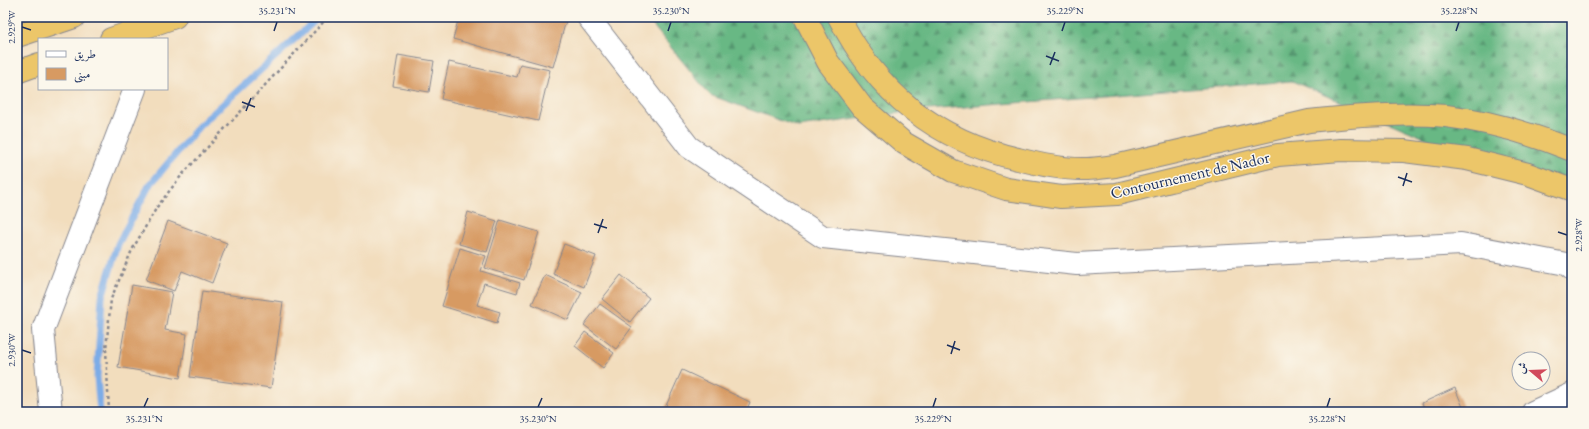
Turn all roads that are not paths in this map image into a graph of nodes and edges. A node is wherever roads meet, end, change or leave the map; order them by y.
1 (41, 17) edge
2 (74, 17) edge
3 (588, 17) edge
4 (805, 17) edge
5 (839, 17) edge
6 (17, 23) edge
7 (162, 24) edge
8 (17, 36) edge
9 (114, 38) edge
10 (38, 64) edge
11 (17, 72) edge
12 (135, 90) edge
13 (1572, 150) edge
14 (1572, 190) edge
15 (1572, 269) edge
16 (1572, 394) edge
17 (51, 412) edge
18 (1533, 412) edge

1 - 6 highway
2 - 8 highway
3 - 15 street
4 - 14 highway, Contournement de Nador
5 - 13 highway, Contournement de Nador
7 - 9 highway
10 - 11 highway
12 - 17 street
16 - 18 street

